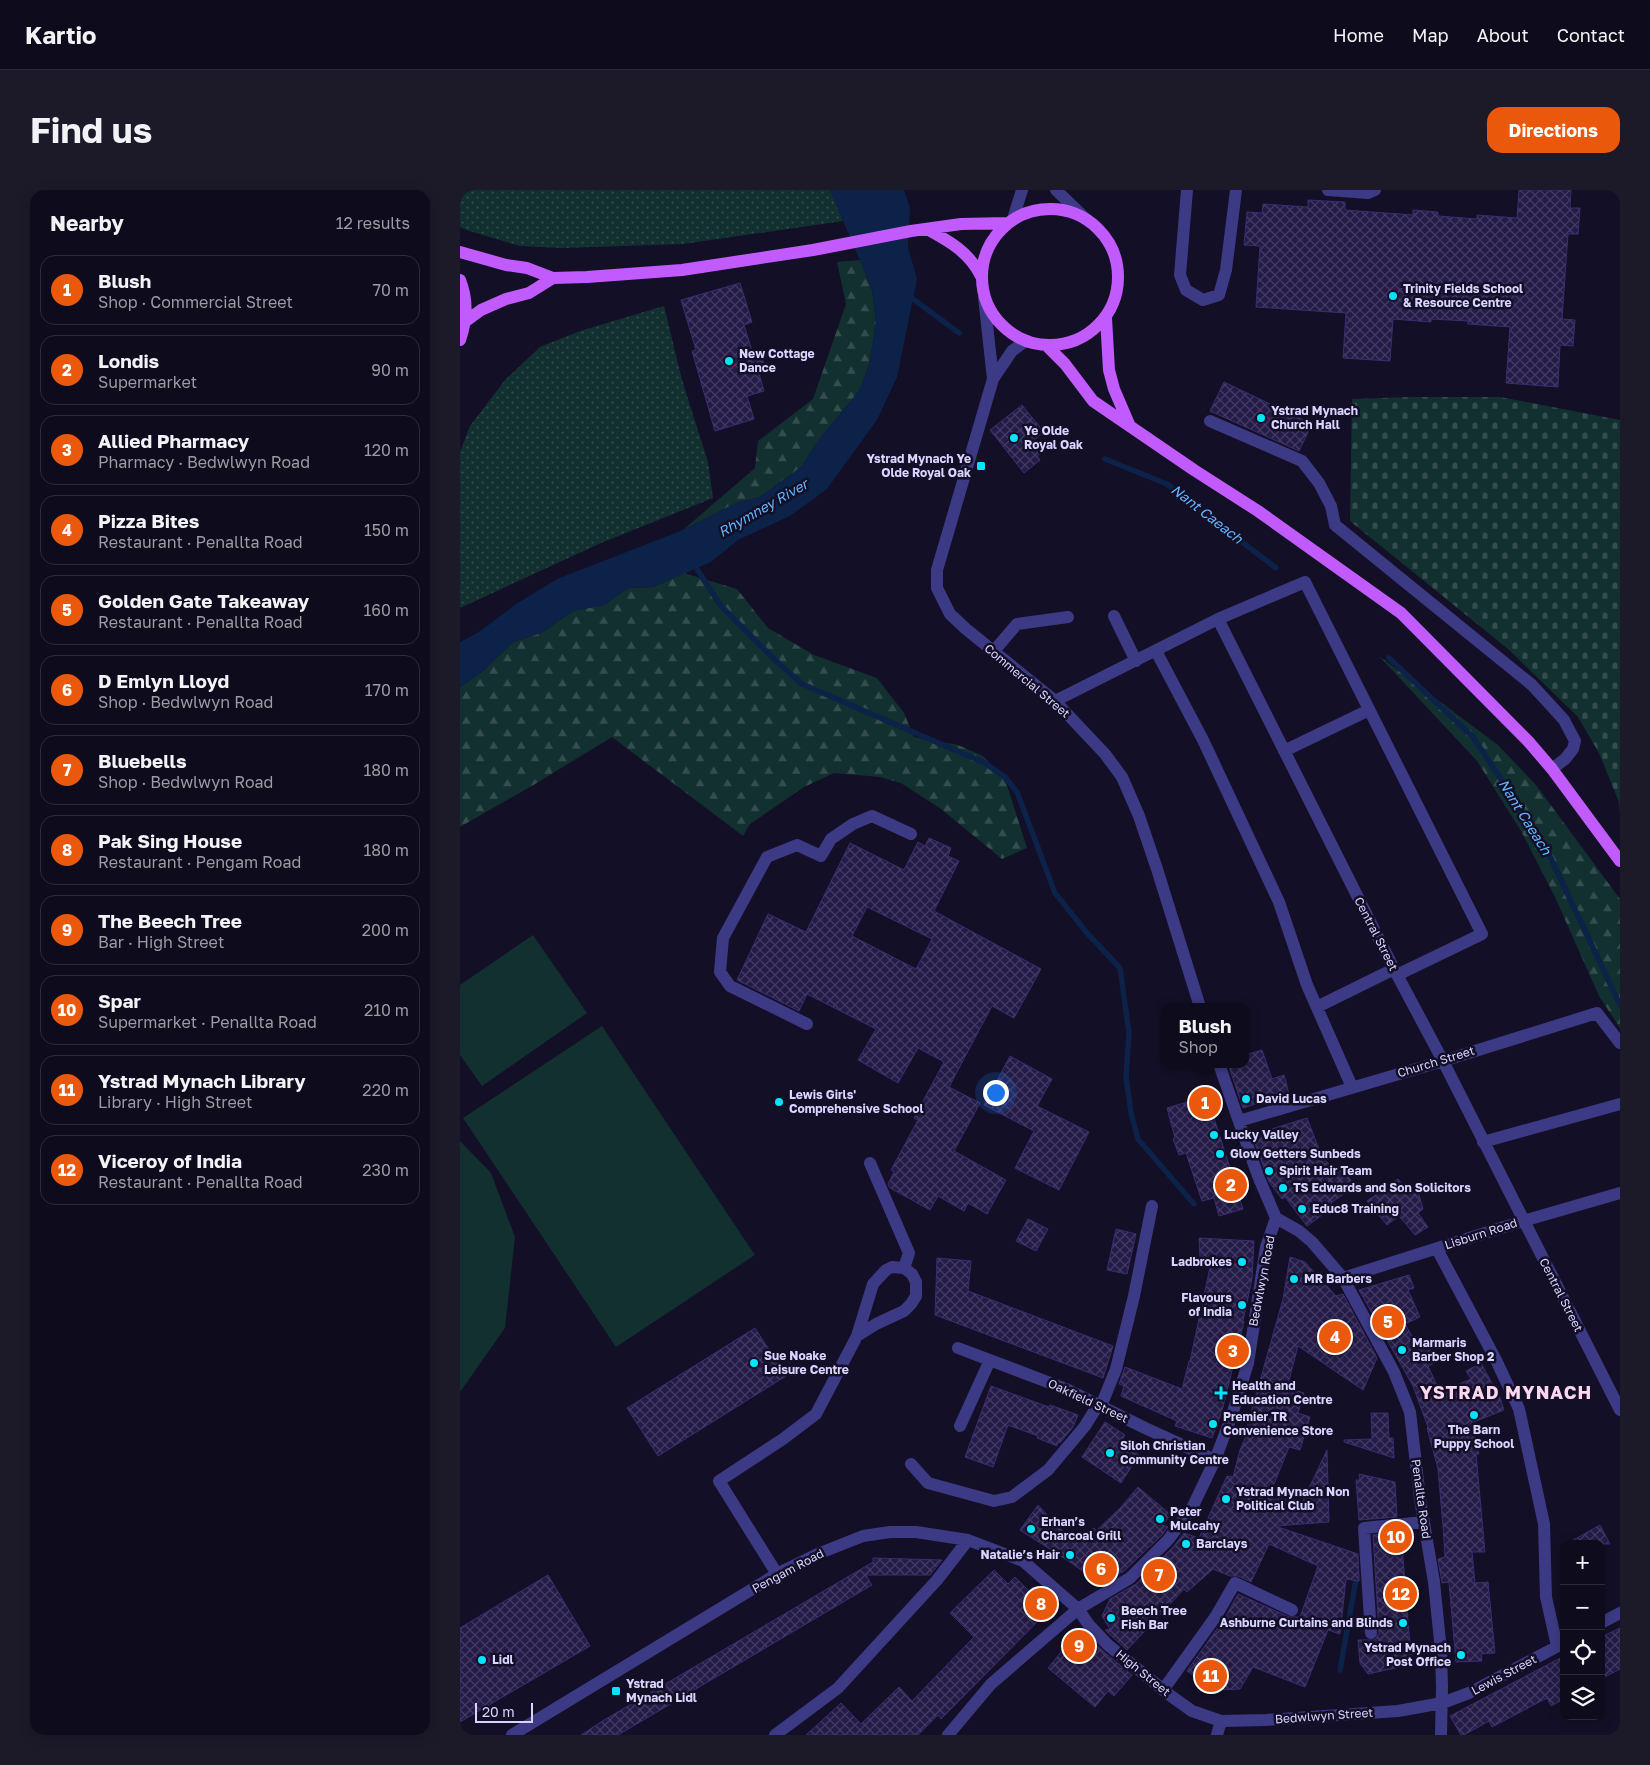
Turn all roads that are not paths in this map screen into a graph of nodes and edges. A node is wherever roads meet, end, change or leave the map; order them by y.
1 (1022, 190) edge
2 (1056, 190) edge
3 (1187, 190) edge
4 (1236, 190) edge
5 (1328, 190) edge
6 (1375, 190) edge
7 (1086, 219) junction
8 (1010, 221) junction
9 (926, 229) junction
10 (460, 252) edge
11 (981, 276) junction
12 (553, 278) junction
13 (460, 280) edge
14 (984, 297) junction
15 (1106, 318) junction
16 (466, 321) junction
17 (460, 340) edge
18 (1024, 342) junction
19 (1048, 346) junction
20 (993, 378) junction
21 (1210, 421) dead end
22 (1129, 424) junction
23 (1114, 616) dead end
24 (1068, 617) dead end
25 (1218, 619) junction
26 (1156, 651) junction
27 (993, 652) junction
28 (1136, 661) junction
29 (1055, 702) junction
30 (1369, 710) junction
31 (1284, 751) junction
32 (1552, 769) junction
33 (911, 834) dead end
34 (1620, 861) edge
35 (1395, 972) junction
36 (1199, 1003) edge
37 (1316, 1007) junction
38 (807, 1024) dead end
39 (1620, 1043) edge
40 (1443, 1061) junction
41 (1220, 1068) edge
42 (1352, 1087) junction
43 (1620, 1104) edge
44 (1239, 1121) junction
45 (1483, 1142) junction
46 (870, 1163) dead end
47 (1620, 1193) edge
48 (1152, 1206) dead end
49 (1276, 1218) junction
50 (1523, 1221) junction
51 (1436, 1248) junction
52 (904, 1268) junction
53 (1343, 1278) junction
54 (857, 1336) junction
55 (958, 1348) dead end
56 (990, 1360) junction
57 (1100, 1405) junction
58 (1620, 1410) edge
59 (960, 1426) dead end
60 (1215, 1460) junction
61 (910, 1464) dead end
62 (1424, 1522) junction
63 (968, 1540) junction
64 (777, 1574) junction
65 (1078, 1609) junction
66 (1292, 1610) dead end
67 (1620, 1613) edge
68 (1605, 1621) edge
69 (1371, 1633) dead end
70 (1560, 1644) edge
71 (1163, 1690) junction
72 (1442, 1703) junction
73 (1221, 1721) junction
74 (512, 1735) edge
75 (775, 1735) edge
76 (948, 1735) edge
77 (1217, 1735) edge
78 (1441, 1735) edge

1 - 8 street
2 - 7 street
3 - 4 street
5 - 6 street
7 - 8 main road
7 - 15 main road
8 - 9 main road
8 - 11 main road
9 - 11 main road
9 - 12 main road
10 - 12 main road
11 - 14 main road
12 - 16 main road
13 - 16 main road
14 - 18 main road
14 - 20 street, Commercial Street
15 - 19 main road
15 - 22 main road
16 - 17 main road
18 - 19 main road
18 - 20 street, Commercial Street
19 - 22 main road
20 - 27 street, Commercial Street
21 - 32 street
22 - 32 main road
23 - 28 street
24 - 27 street
25 - 26 street
25 - 30 street
25 - 31 street, Central Street
26 - 28 street
26 - 37 street
27 - 29 street, Commercial Street
28 - 29 street
29 - 36 street, Commercial Street
30 - 31 street
30 - 35 street
31 - 35 street, Central Street
32 - 34 main road
33 - 38 street
35 - 37 street
35 - 40 street, Central Street
37 - 42 street
39 - 40 street, Church Street
40 - 42 street, Church Street
40 - 45 street, Central Street
41 - 44 street
42 - 44 street, Church Street
43 - 45 street
44 - 49 street
45 - 50 street, Central Street
46 - 52 street
47 - 50 street, Lisburn Road
48 - 57 street
49 - 53 street, Penallta Road
49 - 60 street, Bedwlwyn Road
50 - 51 street, Lisburn Road
50 - 58 street, Central Street
51 - 53 street, Lisburn Road
51 - 70 street
52 - 54 street
52 - 54 street
53 - 62 street, Penallta Road
54 - 64 street
55 - 56 street, Oakfield Street
56 - 57 street, Oakfield Street
56 - 59 street
57 - 60 street, Oakfield Street
57 - 61 street
60 - 65 street, Bedwlwyn Road
62 - 69 street
62 - 72 street, Penallta Road
63 - 64 street, Pengam Road
63 - 65 street, Pengam Road
63 - 75 street
64 - 74 street, Pengam Road
65 - 71 street, High Street
65 - 76 street, Bedwlwyn Road
66 - 71 street
67 - 68 street
70 - 72 street, Lewis Street
71 - 73 street, High Street
72 - 73 street, Bedwlwyn Street
72 - 78 street, Penallta Road
73 - 77 street

